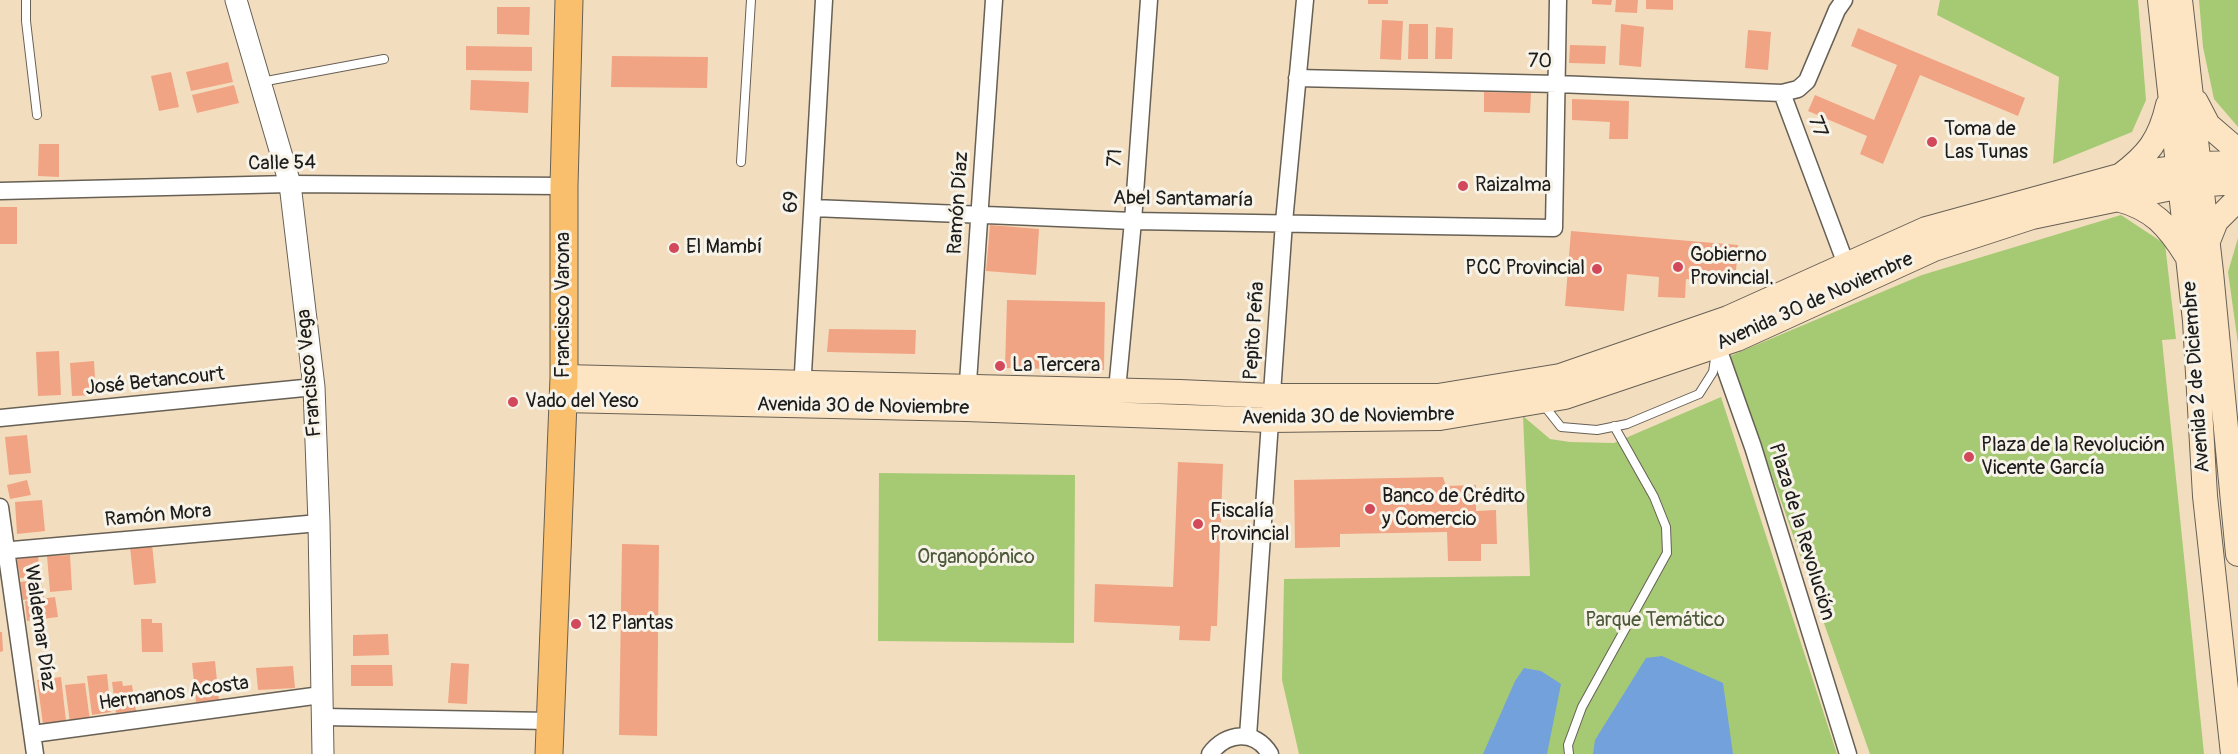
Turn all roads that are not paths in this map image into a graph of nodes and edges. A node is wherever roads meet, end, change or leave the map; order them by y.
1 (26, 0) edge
2 (236, 0) edge
3 (569, 0) edge
4 (751, 0) edge
5 (824, 0) edge
6 (994, 0) edge
7 (1149, 0) edge
8 (1305, 0) edge
9 (1558, 0) edge
10 (1844, 0) edge
11 (2160, 0) edge
12 (2180, 0) edge
13 (384, 59) dead end
14 (1297, 78) junction
15 (261, 82) junction
16 (1557, 84) junction
17 (1782, 93) junction
18 (2180, 93) junction
19 (37, 115) dead end
20 (2238, 151) edge
21 (741, 162) dead end
22 (2238, 163) edge
23 (2190, 175) junction
24 (2238, 182) edge
25 (290, 184) junction
26 (564, 186) junction
27 (2118, 188) junction
28 (0, 191) edge
29 (2238, 199) edge
30 (813, 208) junction
31 (979, 214) junction
32 (1133, 221) junction
33 (1284, 222) junction
34 (2208, 241) junction
35 (2188, 258) junction
36 (1851, 276) junction
37 (1713, 335) junction
38 (314, 387) junction
39 (564, 389) junction
40 (1117, 390) junction
41 (1537, 391) junction
42 (801, 394) junction
43 (1272, 396) junction
44 (967, 398) junction
45 (0, 418) edge
46 (1269, 420) junction
47 (1614, 426) junction
48 (0, 507) edge
49 (319, 523) junction
50 (4, 550) edge
51 (2238, 554) edge
52 (321, 695) junction
53 (322, 717) junction
54 (550, 721) junction
55 (33, 734) junction
56 (1248, 736) junction
57 (35, 754) edge
58 (323, 754) edge
59 (549, 754) edge
60 (1210, 754) edge
61 (1270, 754) edge
62 (1569, 754) edge
63 (1848, 754) edge
64 (2233, 754) edge

1 - 19 lane
2 - 15 street, Francisco Vega
3 - 26 main road, Francisco Varona
4 - 21 lane
5 - 30 street, 69
6 - 31 street, Ramón Díaz
7 - 32 street, 71
8 - 14 street, Pepito Peña
9 - 16 street
10 - 17 street
11 - 18 main road, Avenida 2 de Diciembre
12 - 18 main road, Avenida 2 de Diciembre
13 - 15 lane
14 - 16 street, 70
14 - 33 street, Pepito Peña
15 - 25 street, Francisco Vega
16 - 17 street, 70
16 - 33 street, Abel Santamaría
17 - 36 street, 77
18 - 20 main road
18 - 23 main road, Avenida 2 de Diciembre
18 - 27 main road
22 - 23 main road, Avenida 30 de Noviembre
23 - 24 main road, Avenida 30 de Noviembre
23 - 27 main road, Avenida 30 de Noviembre
23 - 34 main road, Avenida 2 de Diciembre
23 - 35 main road, Avenida 2 de Diciembre
25 - 26 street, Calle 54
25 - 28 street, Calle 54
25 - 38 street, Francisco Vega
26 - 39 main road, Francisco Varona
27 - 35 main road
27 - 36 main road, Avenida 30 de Noviembre
29 - 34 main road
30 - 31 street, Abel Santamaría
30 - 42 street, 69
31 - 32 street, Abel Santamaría
31 - 44 street, Ramón Díaz
32 - 33 street, Abel Santamaría
32 - 40 street, 71
33 - 43 street, Pepito Peña
34 - 51 main road, Avenida 2 de Diciembre
35 - 64 main road, Avenida 2 de Diciembre
36 - 37 main road, Avenida 30 de Noviembre
37 - 41 main road, Avenida 30 de Noviembre
37 - 47 lane
37 - 63 street, Plaza de la Revolución
38 - 45 street, José Betancourt
38 - 49 street, Francisco Vega
39 - 42 main road, Avenida 30 de Noviembre
39 - 54 main road, Francisco Varona
40 - 43 main road, Avenida 30 de Noviembre
40 - 44 main road, Avenida 30 de Noviembre
41 - 43 main road, Avenida 30 de Noviembre
41 - 46 main road, Avenida 30 de Noviembre
41 - 47 lane
42 - 44 main road, Avenida 30 de Noviembre
43 - 46 street, Pepito Peña
44 - 46 main road, Avenida 30 de Noviembre
46 - 56 street, Pepito Peña
47 - 62 lane
48 - 50 street, Waldemar Díaz
49 - 50 street, Ramón Mora
49 - 52 street, Francisco Vega
50 - 55 street, Waldemar Díaz
52 - 53 street, Francisco Vega
52 - 55 street, Hermanos Acosta
53 - 54 street
53 - 58 street, Francisco Vega
54 - 59 main road, Francisco Varona
55 - 57 street, Waldemar Díaz
56 - 60 street
56 - 61 street

